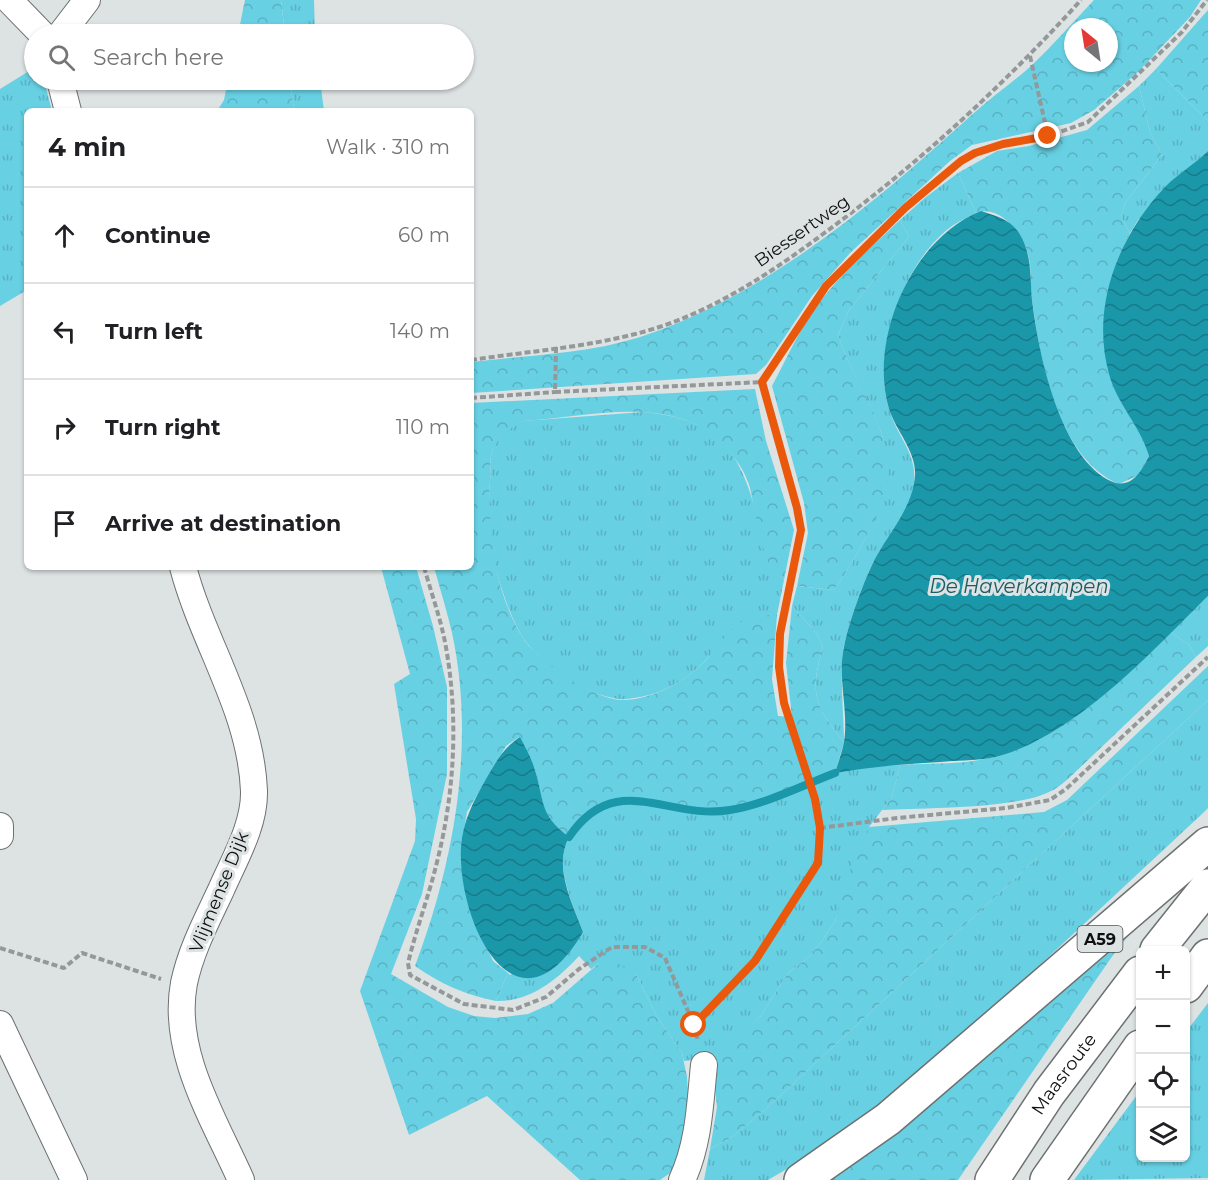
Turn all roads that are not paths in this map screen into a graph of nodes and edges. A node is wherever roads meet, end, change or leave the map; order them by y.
1 (9, 0) edge
2 (87, 0) edge
3 (32, 24) edge
4 (69, 24) edge
5 (63, 90) edge
6 (67, 108) edge
7 (184, 570) edge
8 (0, 826) edge
9 (0, 836) edge
10 (1208, 844) edge
11 (1208, 886) edge
12 (1161, 946) edge
13 (1208, 956) edge
14 (1136, 978) edge
15 (1190, 979) edge
16 (0, 1024) edge
17 (1136, 1053) edge
18 (704, 1065) dead end
19 (74, 1180) edge
20 (241, 1180) edge
21 (682, 1180) edge
22 (801, 1180) edge
23 (992, 1180) edge
24 (1047, 1180) edge

1 - 3 street
2 - 4 street
5 - 6 street
7 - 20 street, Vlijmense Dijk
8 - 9 street
10 - 22 highway, A59
11 - 12 highway
13 - 15 highway
14 - 23 highway, Maasroute
16 - 19 street
17 - 24 highway
18 - 21 street

